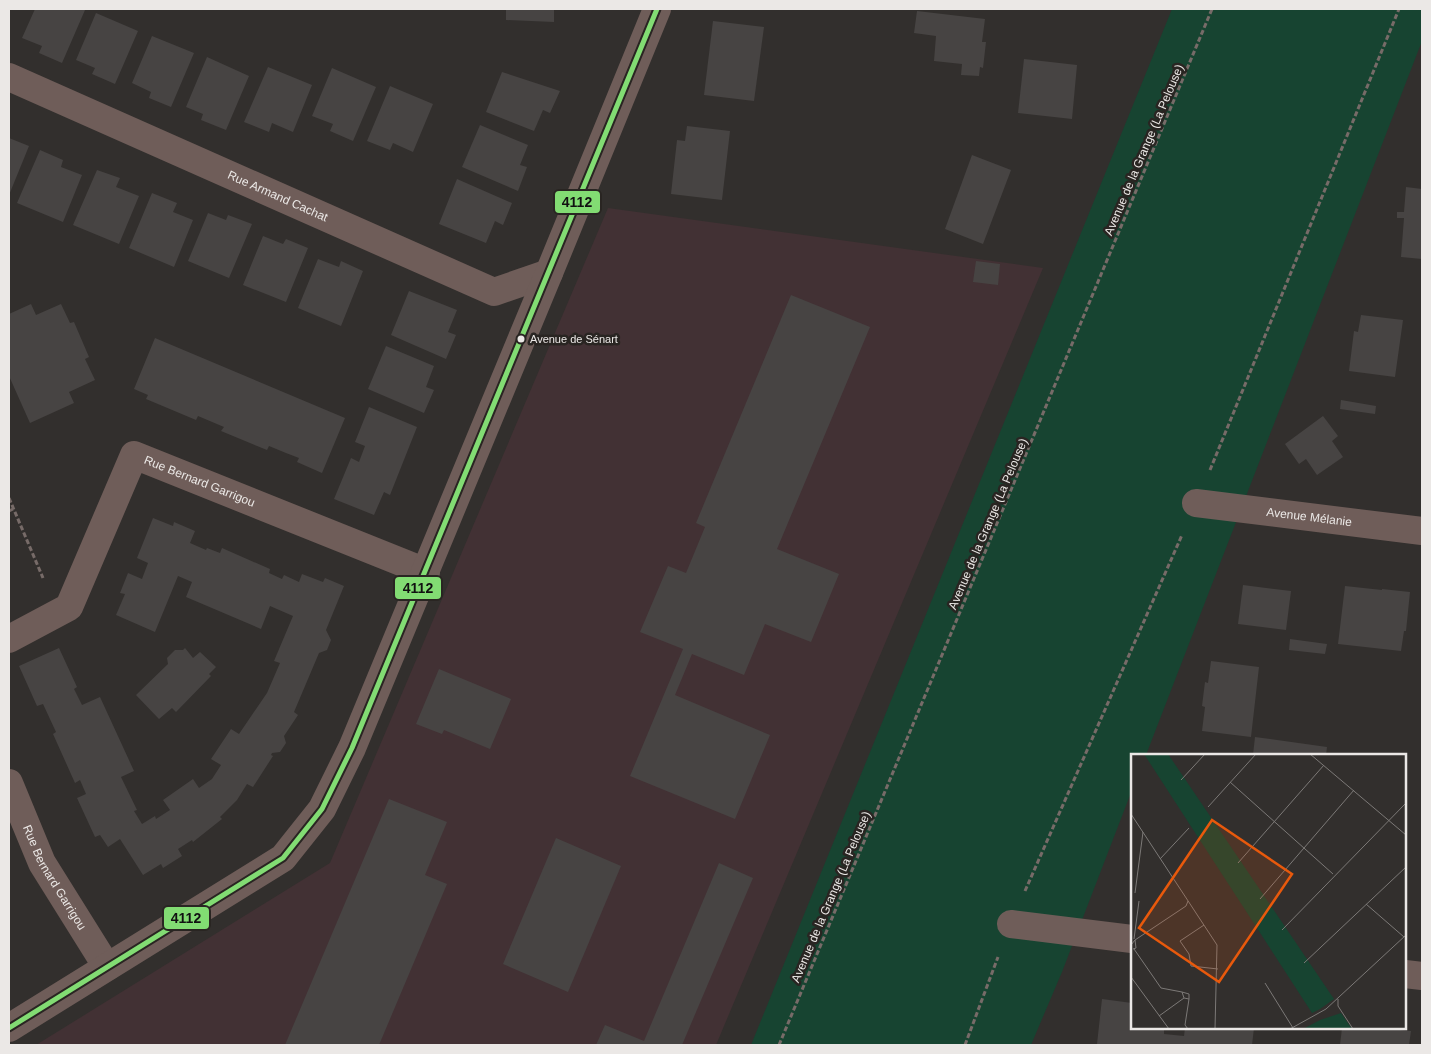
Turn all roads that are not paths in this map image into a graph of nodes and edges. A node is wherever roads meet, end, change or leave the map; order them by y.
1 (657, 9) edge
2 (9, 77) edge
3 (549, 273) junction
4 (1196, 503) dead end
5 (1422, 531) edge
6 (426, 572) junction
7 (9, 639) edge
8 (9, 783) edge
9 (1011, 924) dead end
10 (1131, 939) edge
11 (107, 967) junction
12 (1406, 974) edge
13 (1422, 976) edge
14 (9, 1028) edge

1 - 3 street
2 - 3 street, Rue Armand Cachat
3 - 6 street
4 - 5 street, Avenue Mélanie
6 - 7 street, Rue Bernard Garrigou
6 - 11 street
8 - 11 street, Rue Bernard Garrigou
9 - 10 street
11 - 14 street
12 - 13 street

